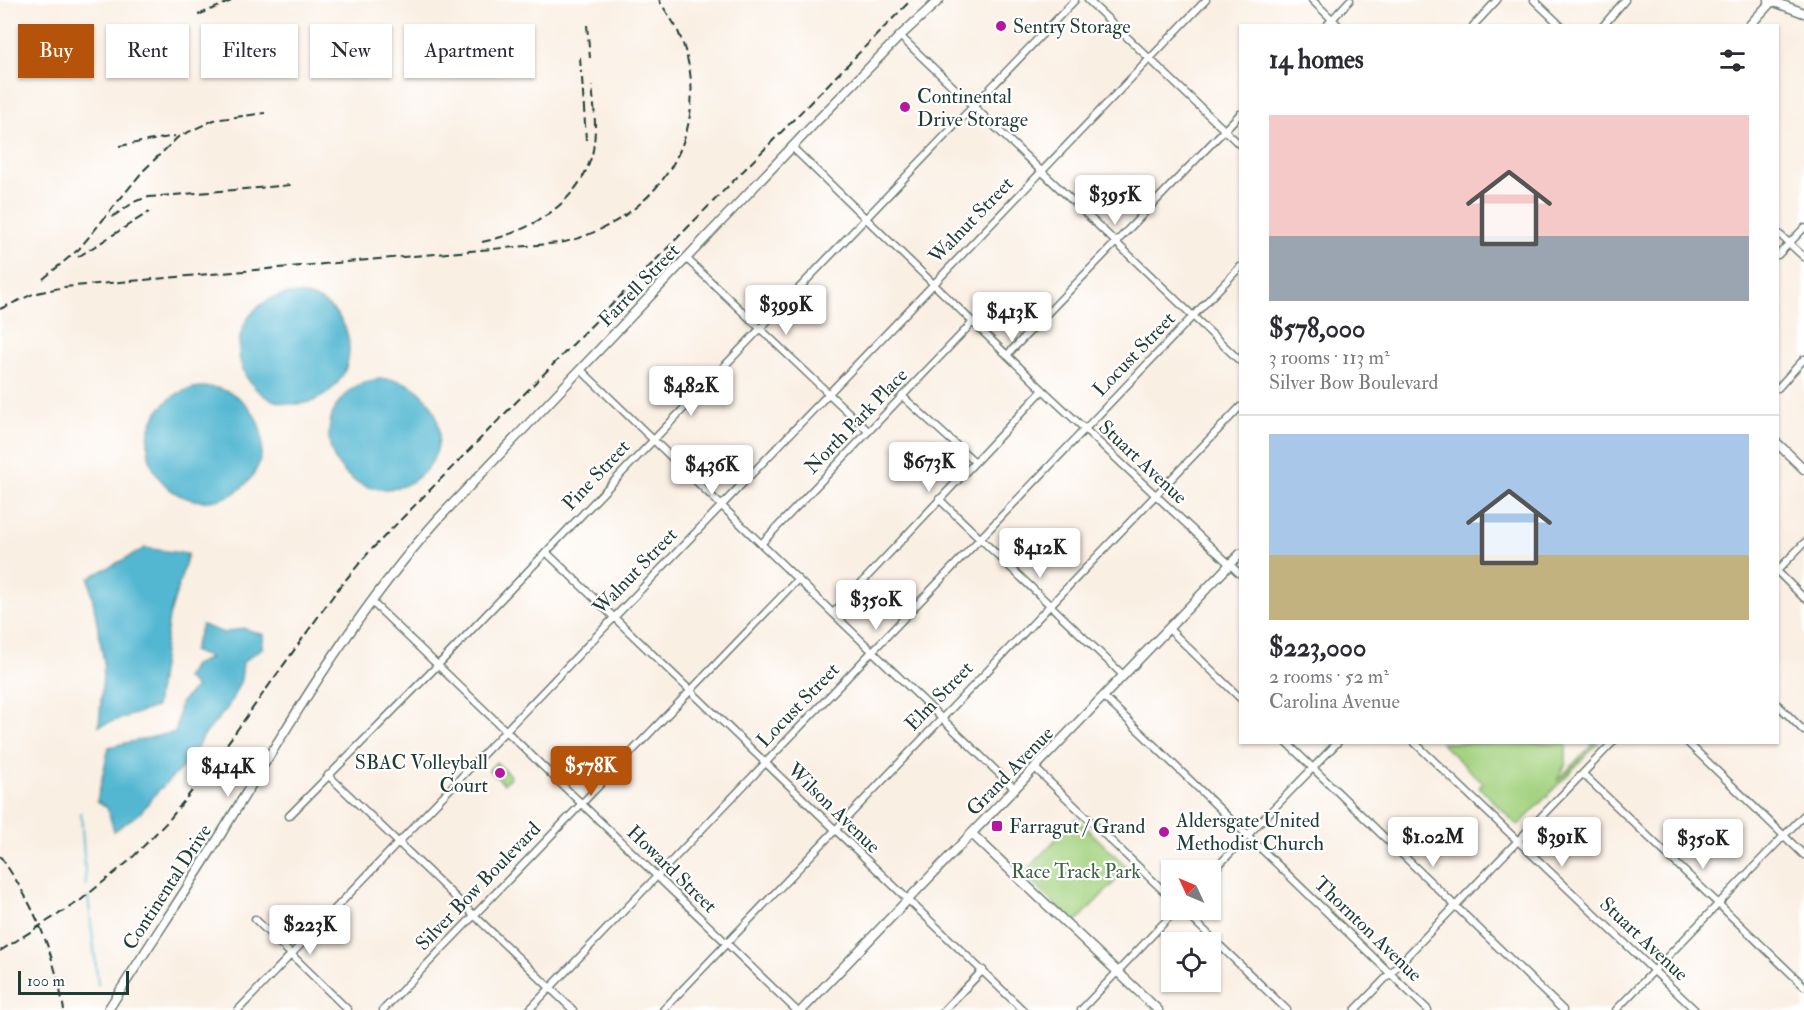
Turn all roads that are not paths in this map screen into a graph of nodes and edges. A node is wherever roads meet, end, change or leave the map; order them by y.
1 (939, 0) edge
2 (1075, 0) edge
3 (1088, 0) edge
4 (1206, 0) edge
5 (1312, 0) edge
6 (1350, 0) edge
7 (1497, 0) edge
8 (1534, 0) edge
9 (1625, 0) edge
10 (1770, 1) edge
11 (1804, 13) edge
12 (1332, 19) junction
13 (1328, 24) edge
14 (1337, 24) edge
15 (1475, 24) edge
16 (1559, 24) edge
17 (1605, 24) edge
18 (1751, 24) edge
19 (900, 36) junction
20 (1149, 58) junction
21 (974, 106) junction
22 (1239, 115) edge
23 (1225, 130) junction
24 (1239, 144) edge
25 (792, 147) junction
26 (1041, 171) junction
27 (865, 218) junction
28 (1804, 228) edge
29 (1779, 234) edge
30 (1116, 242) junction
31 (1789, 244) junction
32 (1779, 254) edge
33 (1804, 257) edge
34 (687, 259) junction
35 (1239, 268) edge
36 (933, 284) junction
37 (1194, 316) junction
38 (973, 322) junction
39 (760, 328) junction
40 (1007, 355) junction
41 (1804, 359) edge
42 (1239, 360) edge
43 (581, 370) junction
44 (1779, 387) edge
45 (1043, 390) junction
46 (828, 393) junction
47 (902, 396) junction
48 (1239, 408) edge
49 (1085, 429) junction
50 (868, 431) junction
51 (653, 439) junction
52 (1779, 445) edge
53 (975, 462) junction
54 (1804, 469) edge
55 (1155, 496) junction
56 (939, 500) junction
57 (721, 504) junction
58 (980, 538) junction
59 (762, 543) junction
60 (1804, 543) edge
61 (546, 552) junction
62 (1239, 555) edge
63 (1231, 564) junction
64 (1779, 570) edge
65 (1239, 572) edge
66 (1779, 572) edge
67 (798, 579) junction
68 (1804, 598) edge
69 (370, 601) junction
70 (1050, 605) junction
71 (833, 613) junction
72 (613, 618) junction
73 (1169, 629) junction
74 (872, 652) junction
75 (438, 664) junction
76 (1124, 675) junction
77 (688, 691) junction
78 (1104, 697) junction
79 (1239, 697) edge
80 (1779, 706) edge
81 (941, 718) junction
82 (504, 730) junction
83 (1804, 731) edge
84 (1288, 744) edge
85 (1336, 744) edge
86 (1415, 744) edge
87 (1611, 744) edge
88 (1689, 744) edge
89 (765, 764) junction
90 (1035, 768) junction
91 (1313, 768) junction
92 (1583, 774) junction
93 (328, 775) junction
94 (1015, 789) junction
95 (580, 804) junction
96 (1804, 815) edge
97 (289, 816) dead end
98 (834, 830) junction
99 (972, 834) junction
100 (1247, 835) junction
101 (1785, 835) junction
102 (399, 842) junction
103 (1517, 842) junction
104 (1804, 855) edge
105 (1221, 862) edge
106 (657, 877) junction
107 (1161, 888) edge
108 (907, 901) junction
109 (1719, 903) junction
110 (1456, 906) junction
111 (474, 915) junction
112 (255, 919) dead end
113 (1167, 920) edge
114 (1193, 920) edge
115 (726, 944) junction
116 (292, 954) junction
117 (983, 970) junction
118 (1654, 970) junction
119 (1118, 971) junction
120 (1390, 974) junction
121 (1804, 986) edge
122 (550, 988) junction
123 (108, 1010) edge
124 (238, 1010) edge
125 (348, 1010) edge
126 (383, 1010) edge
127 (529, 1010) edge
128 (573, 1010) edge
129 (663, 1010) edge
130 (796, 1010) edge
131 (802, 1010) edge
132 (944, 1010) edge
133 (1023, 1010) edge
134 (1081, 1010) edge
135 (1158, 1010) edge
136 (1287, 1010) edge
137 (1355, 1010) edge
138 (1428, 1010) edge
139 (1563, 1010) edge
140 (1616, 1010) edge
141 (1695, 1010) edge

1 - 19 main road, Farrell Street
2 - 21 street, Pine Street
3 - 20 street
4 - 20 street, Walnut Street
5 - 12 street
6 - 12 street
7 - 15 street
8 - 16 street
9 - 17 street
10 - 11 main road
10 - 18 main road
12 - 13 street
12 - 14 street
19 - 21 street
19 - 25 main road, Farrell Street
20 - 23 street
20 - 26 street, Walnut Street
21 - 26 street
21 - 27 street, Pine Street
22 - 23 street
23 - 24 street
23 - 30 street
25 - 27 street, Stuart Avenue
25 - 34 main road, Farrell Street
26 - 30 street
26 - 36 street, Walnut Street
27 - 36 street, Stuart Avenue
27 - 39 street, Pine Street
28 - 31 street
29 - 31 street
30 - 37 street
30 - 40 street
31 - 32 street
31 - 33 street
34 - 39 street
34 - 43 main road, Farrell Street
35 - 37 street, Locust Street
36 - 38 street, Stuart Avenue
36 - 46 street, Walnut Street
37 - 42 street
37 - 49 street, Locust Street
38 - 40 street, Stuart Avenue
38 - 47 street, North Park Place
39 - 46 street
39 - 51 street, Pine Street
40 - 45 street, Stuart Avenue
41 - 44 street
43 - 51 street
43 - 69 main road, Farrell Street
45 - 49 street, Stuart Avenue
45 - 53 street
46 - 50 street
46 - 57 street, Walnut Street
47 - 50 street, North Park Place
47 - 53 street
48 - 55 street, Elm Street
49 - 55 street, Stuart Avenue
49 - 58 street, Locust Street
50 - 59 street, North Park Place
51 - 57 street
51 - 61 street, Pine Street
52 - 54 main road
53 - 56 street
55 - 63 street, Stuart Avenue
55 - 70 street, Elm Street
56 - 58 street
56 - 71 street
57 - 59 street
57 - 72 street, Walnut Street
58 - 70 street
58 - 74 street, Locust Street
59 - 67 street
60 - 64 street
61 - 72 street, Wilson Avenue
61 - 75 street, Pine Street
62 - 63 main road, Grand Avenue
63 - 65 street, Stuart Avenue
63 - 73 main road, Grand Avenue
66 - 68 street
67 - 71 street
67 - 77 street, Silver Bow Boulevard
69 - 75 street, Howard Street
69 - 123 main road, Continental Drive
70 - 76 street
70 - 81 street, Elm Street
71 - 74 street
72 - 77 street, Wilson Avenue
72 - 82 street, Walnut Street
73 - 76 main road, Grand Avenue
73 - 79 street
74 - 81 street
74 - 89 street, Locust Street
75 - 82 street, Howard Street
75 - 93 street, Pine Street
76 - 78 main road, Grand Avenue
77 - 89 street, Wilson Avenue
77 - 95 street, Silver Bow Boulevard
78 - 90 main road, Grand Avenue
78 - 100 street, Thornton Avenue
80 - 83 street
81 - 94 street
81 - 98 street, Elm Street
82 - 95 street, Howard Street
82 - 102 street, Walnut Street
84 - 91 street
85 - 91 street
86 - 103 street, Stuart Avenue
87 - 92 street
88 - 101 street
89 - 98 street, Wilson Avenue
89 - 106 street, Locust Street
90 - 94 main road, Grand Avenue
90 - 107 street
91 - 100 street
91 - 110 street
92 - 103 street
92 - 109 street
93 - 97 street, Pine Street
93 - 102 street
94 - 99 main road, Grand Avenue
95 - 106 street, Howard Street
95 - 111 street, Silver Bow Boulevard
96 - 101 street
98 - 108 street, Wilson Avenue
98 - 115 street, Elm Street
99 - 108 main road, Grand Avenue
99 - 119 main road
100 - 105 street
100 - 120 street, Thornton Avenue
101 - 104 street
101 - 109 street
102 - 111 street
102 - 116 street, Walnut Street
103 - 110 street
103 - 118 street, Stuart Avenue
106 - 115 street, Howard Street
106 - 122 street, Locust Street
108 - 117 street, Wilson Avenue
108 - 131 main road, Grand Avenue
109 - 118 street
109 - 121 street
110 - 120 street
110 - 139 street
111 - 122 street
111 - 126 street, Silver Bow Boulevard
112 - 116 street
113 - 119 street
114 - 136 street
115 - 129 street, Elm Street
115 - 130 street, Howard Street
116 - 124 street, Walnut Street
116 - 125 street
117 - 132 street
117 - 133 street, Wilson Avenue
118 - 140 street
118 - 141 street, Stuart Avenue
119 - 134 street
119 - 135 main road
120 - 137 street
120 - 138 street, Thornton Avenue
122 - 127 street, Locust Street
122 - 128 street

